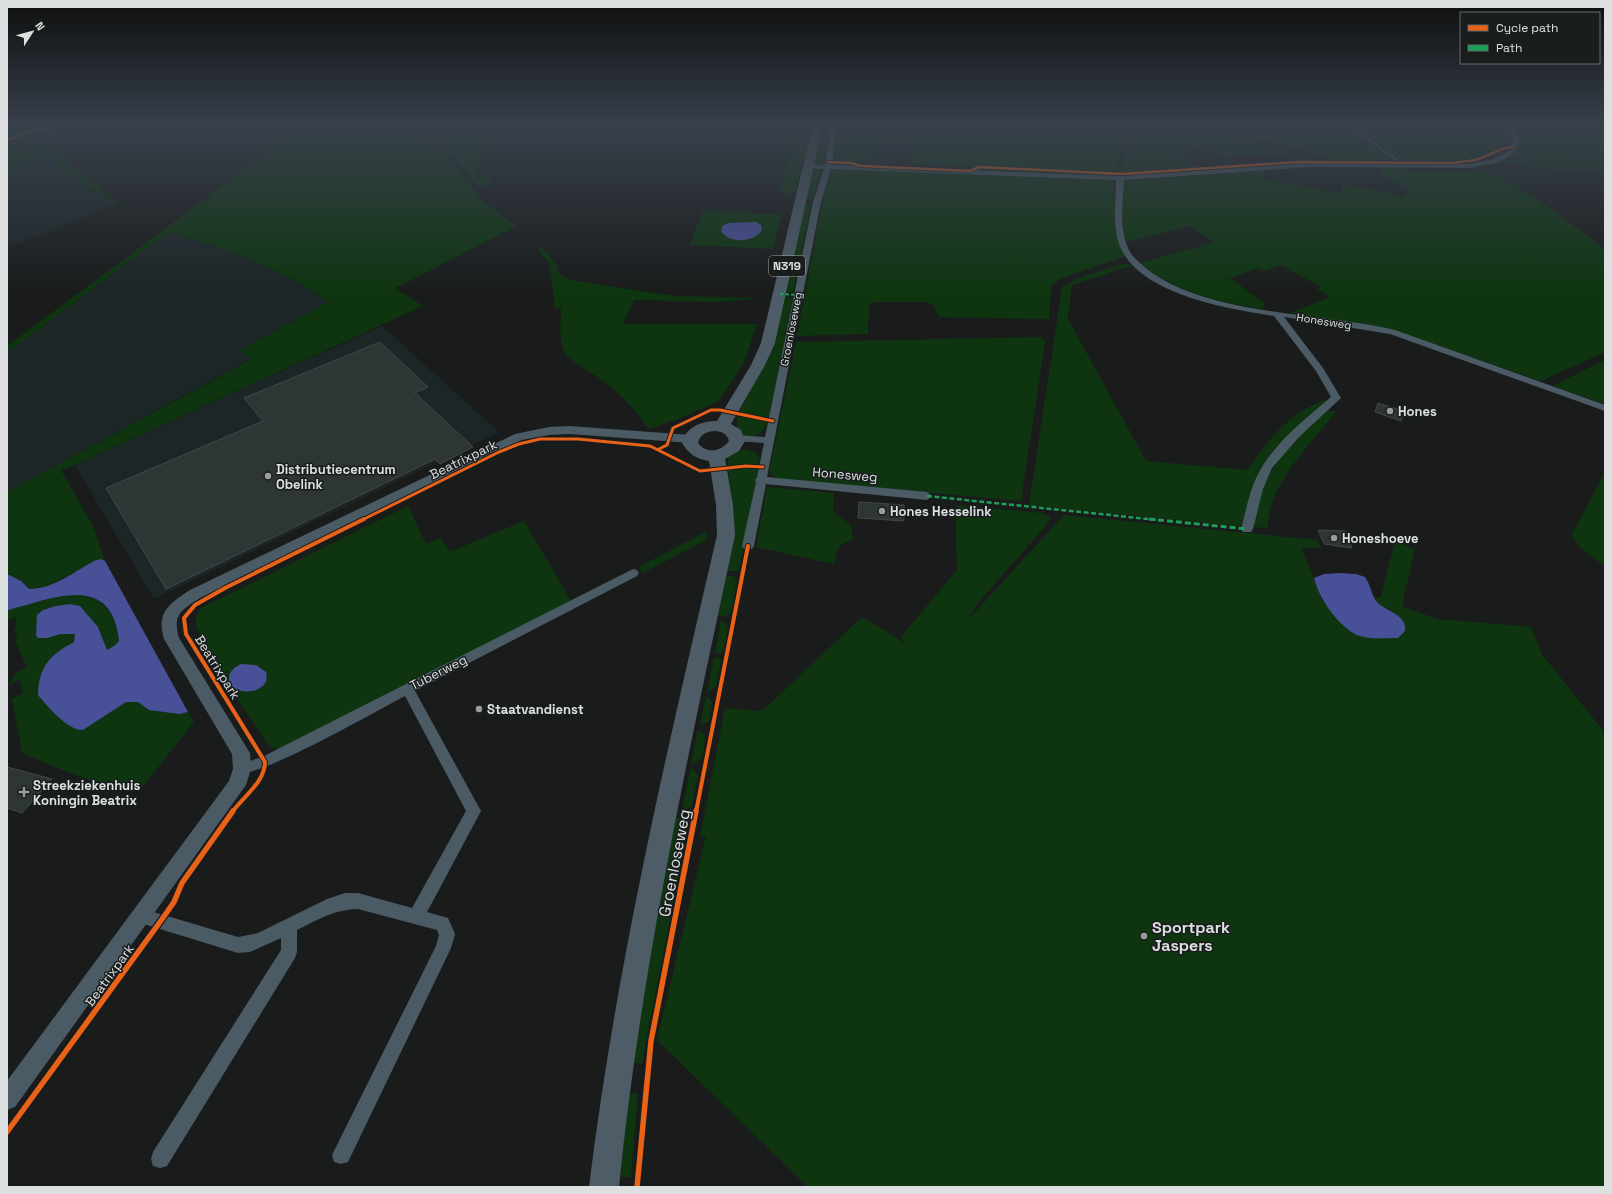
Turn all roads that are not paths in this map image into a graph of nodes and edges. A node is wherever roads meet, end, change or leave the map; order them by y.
1 (805, 180) edge
2 (824, 180) edge
3 (1120, 180) edge
4 (1276, 313) junction
5 (1605, 408) edge
6 (722, 426) junction
7 (691, 439) junction
8 (768, 443) junction
9 (729, 446) junction
10 (760, 480) junction
11 (928, 496) dead end
12 (1247, 529) dead end
13 (748, 546) dead end
14 (633, 573) dead end
15 (407, 688) junction
16 (242, 769) junction
17 (140, 916) junction
18 (416, 917) junction
19 (289, 926) junction
20 (7, 1099) edge
21 (341, 1155) dead end
22 (160, 1159) dead end
23 (604, 1187) edge

1 - 6 main road, Groenloseweg / N319
2 - 8 street, Groenloseweg
3 - 4 street, Honesweg
4 - 5 street, Honesweg
4 - 12 street
6 - 7 main road
6 - 9 main road
7 - 9 main road
7 - 16 street, Beatrixpark
8 - 9 street
8 - 10 street, Groenloseweg
9 - 23 main road, Groenloseweg
10 - 11 street, Honesweg
10 - 13 street, Groenloseweg
14 - 15 street, Tuberweg
15 - 16 street, Tuberweg
15 - 18 street
16 - 17 street, Beatrixpark
17 - 19 street
17 - 20 street, Beatrixpark
18 - 19 street
18 - 21 street
19 - 22 street

